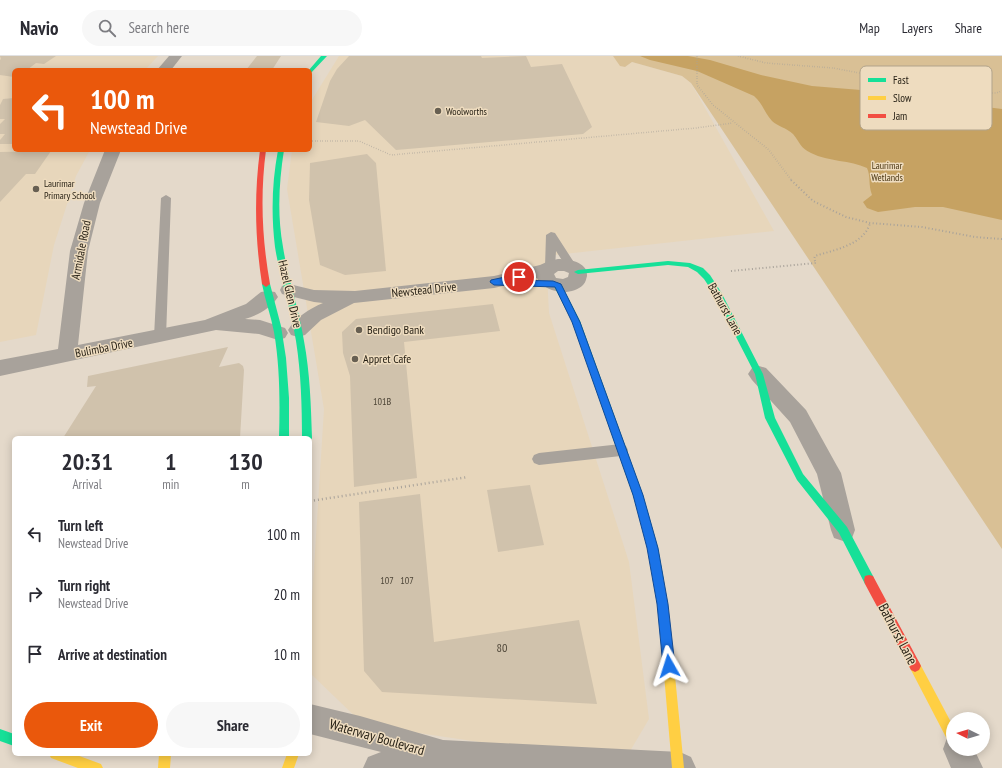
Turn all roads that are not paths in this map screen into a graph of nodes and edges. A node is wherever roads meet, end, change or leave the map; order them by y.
1 (176, 56) edge
2 (324, 56) edge
3 (166, 68) edge
4 (312, 70) edge
5 (112, 152) edge
6 (263, 152) edge
7 (280, 152) edge
8 (166, 198) dead end
9 (575, 273) junction
10 (552, 277) junction
11 (289, 290) junction
12 (268, 297) junction
13 (355, 297) junction
14 (576, 322) junction
15 (208, 326) junction
16 (298, 330) junction
17 (278, 333) junction
18 (160, 337) junction
19 (67, 355) junction
20 (0, 368) edge
21 (759, 374) joint
22 (284, 436) edge
23 (307, 436) edge
24 (621, 450) junction
25 (539, 459) dead end
26 (843, 530) joint
27 (312, 719) edge
28 (946, 726) edge
29 (12, 729) edge
30 (0, 730) edge
31 (0, 735) edge
32 (12, 739) edge
33 (61, 756) edge
34 (165, 756) edge
35 (292, 756) edge
36 (443, 756) junction
37 (961, 756) edge
38 (97, 768) edge
39 (164, 768) edge
40 (288, 768) edge
41 (379, 768) edge
42 (679, 768) edge
43 (966, 768) edge

1 - 3 street
2 - 4 street
5 - 19 street, Armidale Road
6 - 12 street, Hazel Glen Drive
7 - 11 street, Hazel Glen Drive
8 - 18 lane
9 - 10 street, Newstead Drive
9 - 10 lane
9 - 14 street
9 - 21 street, Bathurst Lane
10 - 13 street, Newstead Drive
10 - 14 street
11 - 13 street, Newstead Drive
11 - 16 street, Hazel Glen Drive
12 - 15 street, Bulimba Drive
12 - 17 street, Hazel Glen Drive
13 - 16 street, Newstead Drive
14 - 24 street
15 - 17 street, Bulimba Drive
15 - 18 street, Bulimba Drive
16 - 23 street, Hazel Glen Drive
17 - 22 street, Hazel Glen Drive
18 - 19 street, Bulimba Drive
19 - 20 street, Bulimba Drive
21 - 26 street, Bathurst Lane
24 - 25 lane
24 - 42 street
26 - 28 street, Bathurst Lane
27 - 36 street, Waterway Boulevard
29 - 30 street
31 - 32 street
33 - 38 street
34 - 39 street
35 - 40 street
36 - 41 street, Waterway Boulevard
36 - 42 street, Waterway Boulevard
37 - 43 street

